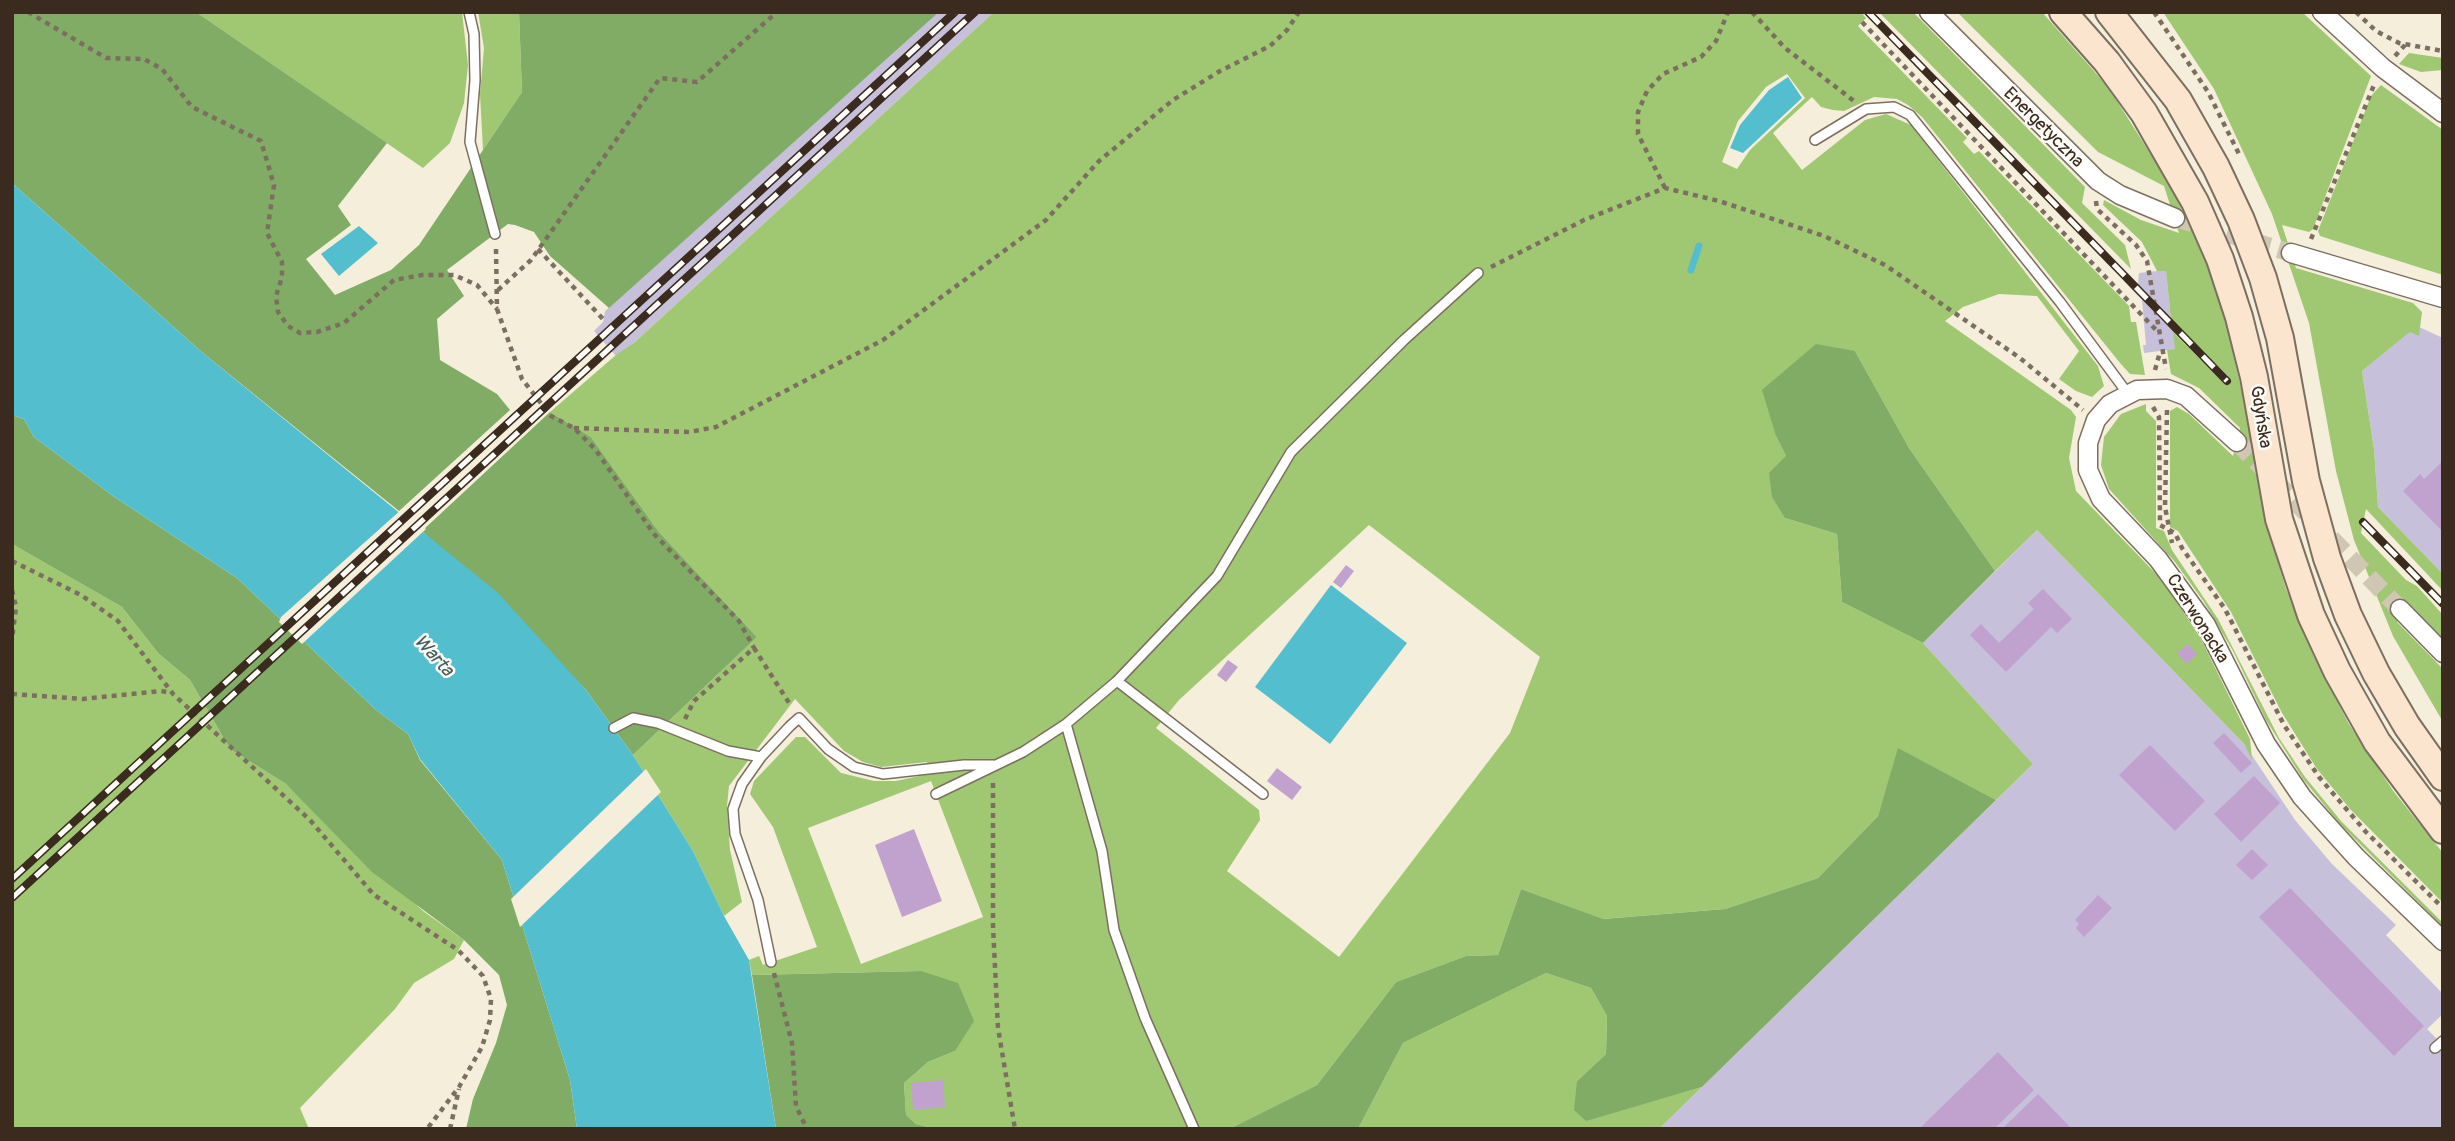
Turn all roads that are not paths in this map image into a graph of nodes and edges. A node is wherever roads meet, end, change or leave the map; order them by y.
1 (469, 12) edge
2 (1930, 12) edge
3 (2063, 12) edge
4 (2109, 12) edge
5 (2322, 12) edge
6 (2441, 108) edge
7 (1815, 140) dead end
8 (2175, 218) tunnel mouth
9 (495, 234) road end
10 (2291, 253) tunnel mouth
11 (1478, 273) road end
12 (2443, 298) edge
13 (2128, 394) junction
14 (2237, 442) tunnel mouth
15 (2399, 609) tunnel mouth
16 (2443, 653) edge
17 (1117, 681) junction
18 (1066, 724) junction
19 (614, 728) dead end
20 (761, 757) junction
21 (993, 765) junction
22 (2443, 777) edge
23 (936, 794) dead end
24 (1263, 794) dead end
25 (2443, 830) edge
26 (2443, 942) edge
27 (771, 962) road end
28 (1194, 1129) edge

1 - 9 lane
2 - 8 street, Energetyczna
3 - 25 main road, Gdyńska
4 - 22 main road, Gdyńska
5 - 6 street
7 - 13 lane
10 - 12 street
11 - 17 lane
13 - 14 street
13 - 26 street, Czerwonacka
15 - 16 street
17 - 18 lane
17 - 24 lane
18 - 21 lane
18 - 28 lane
19 - 20 lane
20 - 21 lane
20 - 27 lane
21 - 23 lane

